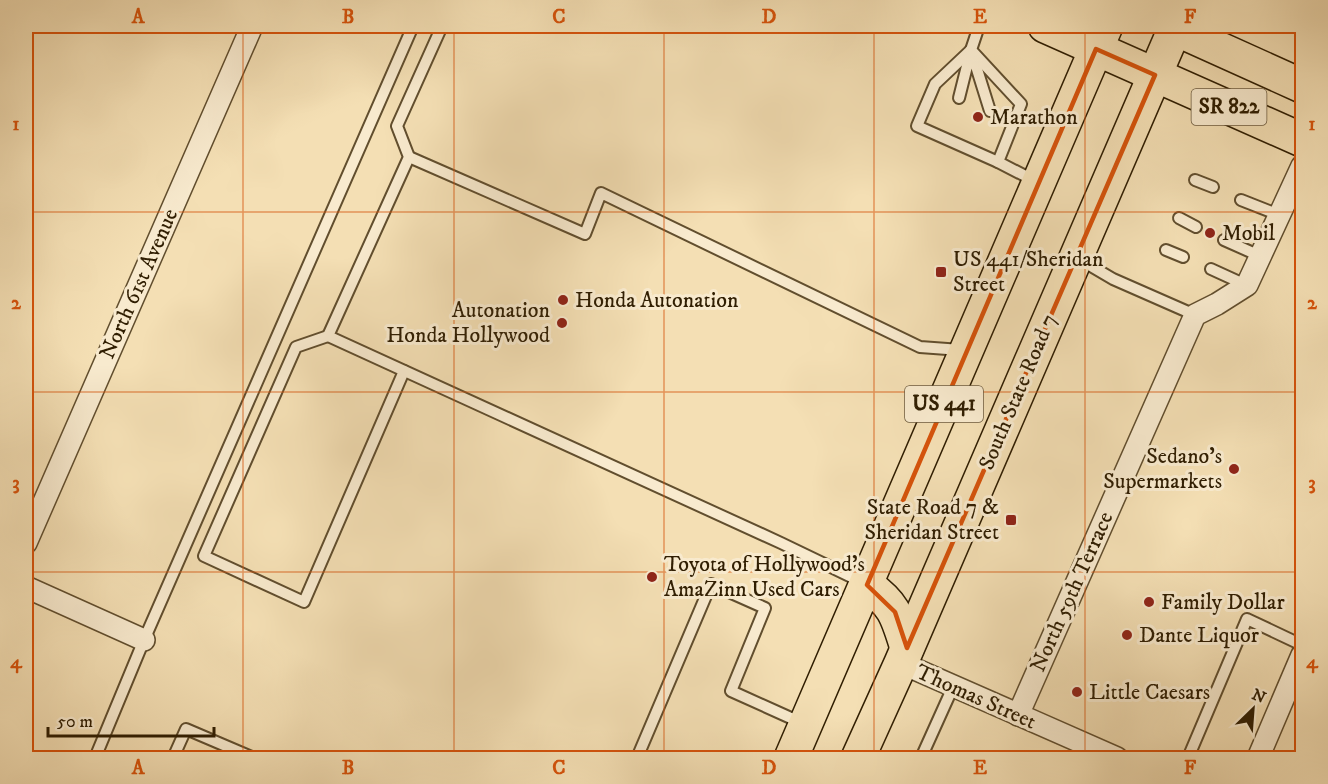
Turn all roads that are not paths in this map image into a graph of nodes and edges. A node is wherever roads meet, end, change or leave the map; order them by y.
1 (252, 26) edge
2 (413, 26) edge
3 (442, 26) edge
4 (979, 26) edge
5 (1045, 26) edge
6 (1173, 26) edge
7 (1101, 37) edge
8 (972, 50) junction
9 (1155, 75) junction
10 (1302, 86) edge
11 (959, 98) dead end
12 (990, 111) dead end
13 (1302, 140) edge
14 (409, 157) junction
15 (998, 162) junction
16 (1302, 166) edge
17 (1195, 180) dead end
18 (1038, 183) junction
19 (1213, 187) dead end
20 (1241, 200) dead end
21 (1279, 215) junction
22 (1179, 218) dead end
23 (1196, 227) dead end
24 (1224, 240) dead end
25 (1166, 250) dead end
26 (1260, 256) junction
27 (1076, 257) junction
28 (1183, 257) dead end
29 (1211, 269) dead end
30 (1247, 285) junction
31 (1196, 315) junction
32 (328, 336) junction
33 (967, 351) junction
34 (404, 371) junction
35 (26, 543) edge
36 (867, 585) junction
37 (26, 587) edge
38 (144, 640) junction
39 (1302, 645) edge
40 (1302, 655) edge
41 (904, 656) junction
42 (953, 687) junction
43 (1018, 715) junction
44 (806, 725) junction
45 (95, 759) edge
46 (173, 759) edge
47 (254, 759) edge
48 (637, 759) edge
49 (791, 759) edge
50 (858, 759) edge
51 (921, 759) edge
52 (1117, 759) edge
53 (1188, 759) edge
54 (1258, 759) edge

1 - 35 street, North 61st Avenue
2 - 38 lane
3 - 14 lane
4 - 8 lane
5 - 7 main road
6 - 9 main road, South State Road 7 / US 441
6 - 10 main road, SR 822
7 - 9 main road, SR 822
7 - 18 main road, US 441
8 - 11 lane
8 - 12 lane
8 - 15 lane
8 - 15 lane
9 - 13 main road, SR 822
9 - 27 main road, South State Road 7 / US 441
14 - 32 lane
14 - 33 lane
15 - 18 lane
16 - 21 street
17 - 19 lane
18 - 33 main road, US 441
20 - 21 lane
21 - 26 street
22 - 23 lane
24 - 26 lane
25 - 28 lane
26 - 30 street
27 - 31 lane
27 - 41 main road, South State Road 7 / US 441
29 - 30 lane
30 - 31 street
31 - 43 street, North 59th Terrace
32 - 34 lane
32 - 34 lane
33 - 36 main road, US 441
34 - 36 lane
36 - 41 main road
36 - 44 main road, US 441
37 - 38 street
38 - 45 lane
39 - 53 lane
40 - 54 street
41 - 42 street, Thomas Street
41 - 50 main road, South State Road 7 / US 441
42 - 43 street, Thomas Street
42 - 51 lane
43 - 52 street, Thomas Street
44 - 48 lane
44 - 49 main road, US 441
46 - 47 lane

